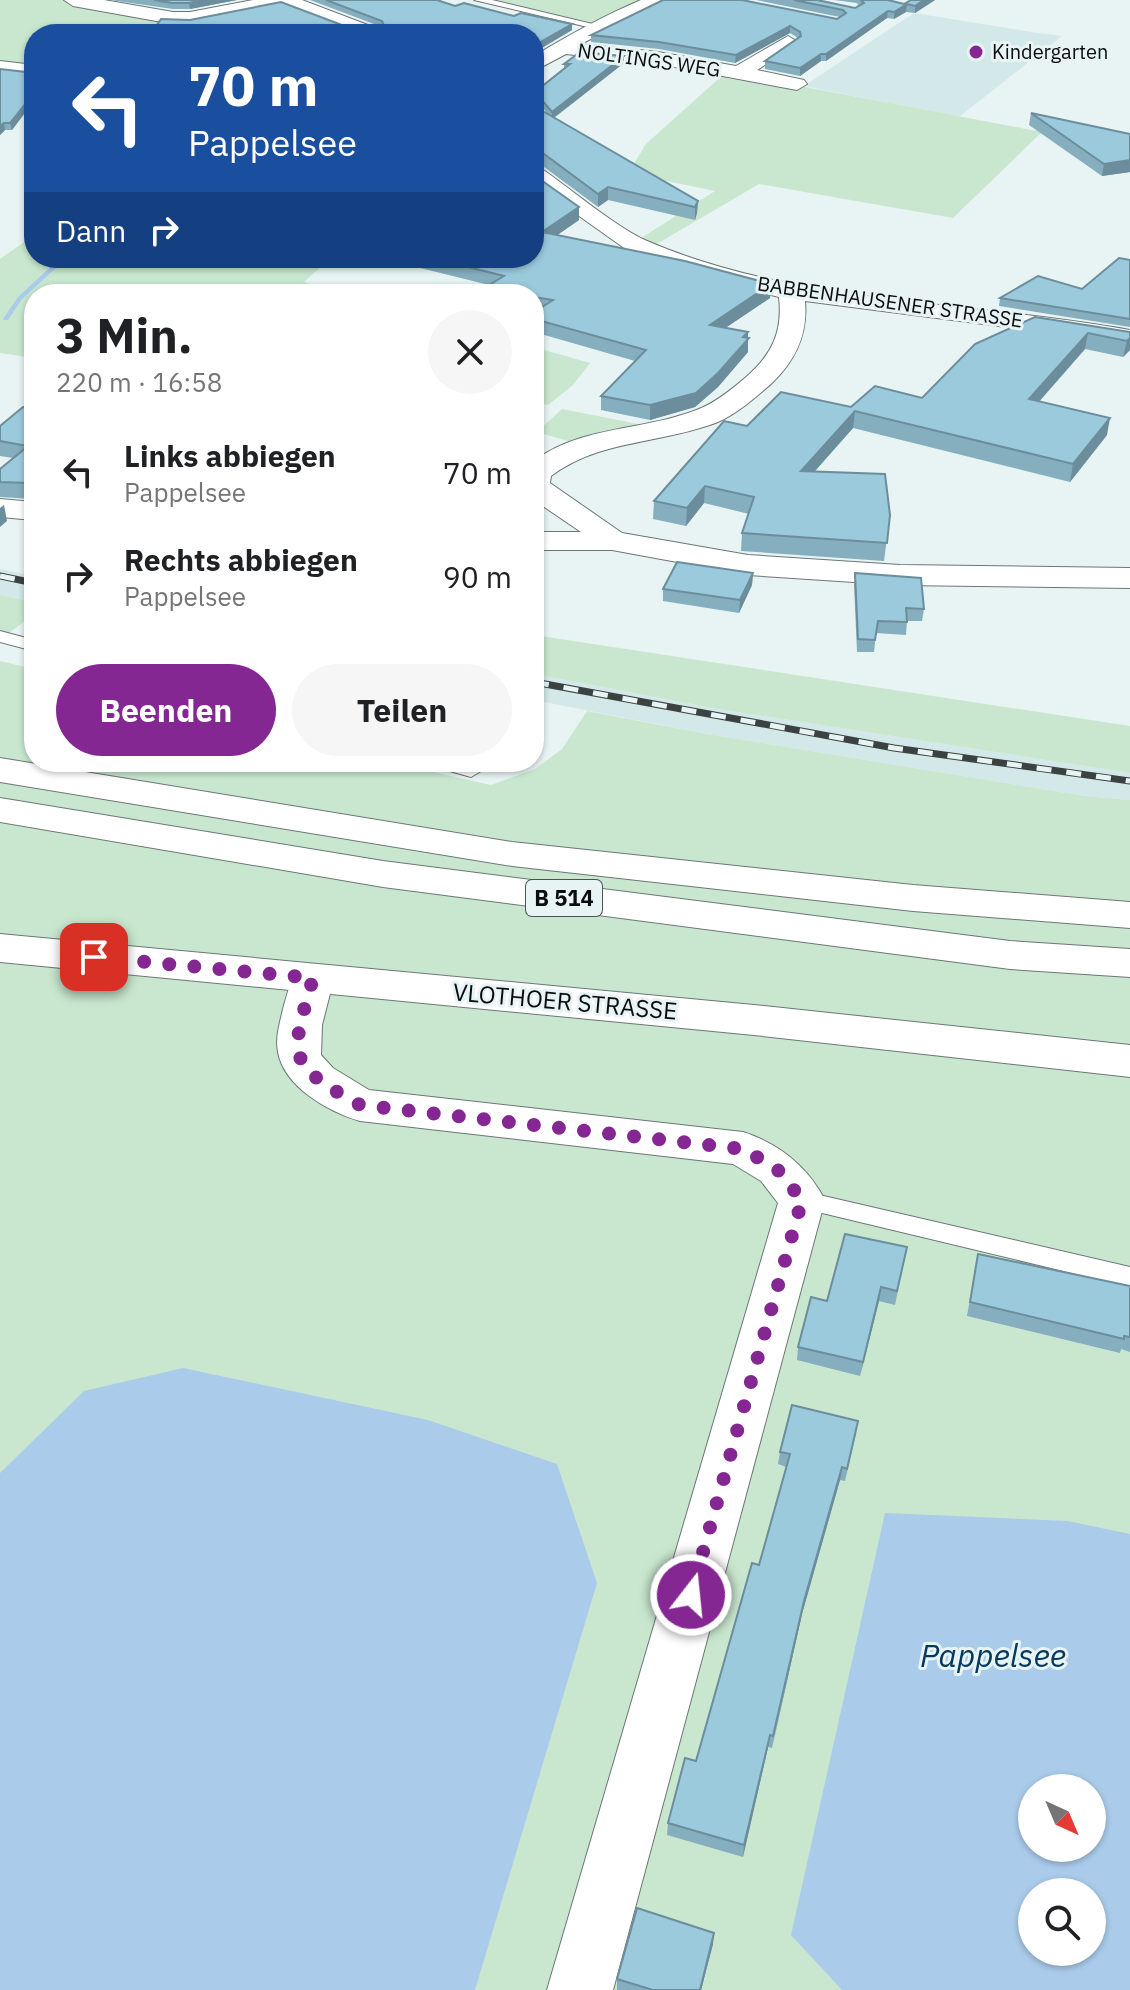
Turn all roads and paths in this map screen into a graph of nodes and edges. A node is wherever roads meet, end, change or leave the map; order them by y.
1 (73, 0) edge
2 (283, 0) edge
3 (479, 0) edge
4 (657, 0) edge
5 (347, 24) edge
6 (596, 26) junction
7 (788, 42) edge
8 (560, 47) junction
9 (544, 57) edge
10 (0, 67) edge
11 (24, 70) edge
12 (739, 73) junction
13 (797, 84) edge
14 (544, 185) edge
15 (791, 292) junction
16 (1130, 338) edge
17 (544, 467) edge
18 (544, 493) edge
19 (0, 508) edge
20 (24, 510) edge
21 (544, 541) edge
22 (612, 541) junction
23 (1130, 578) edge
24 (0, 636) edge
25 (24, 643) edge
26 (0, 770) edge
27 (0, 810) edge
28 (1130, 915) edge
29 (0, 948) edge
30 (1130, 963) edge
31 (313, 978) junction
32 (1130, 1061) edge
33 (802, 1200) junction
34 (1130, 1277) edge
35 (580, 1990) edge

1 - 2 street
2 - 5 street
3 - 6 lane
4 - 6 street
6 - 8 street
7 - 12 street, NOLTINGS WEG
8 - 9 street
8 - 12 street, NOLTINGS WEG
10 - 11 street
12 - 13 street, NOLTINGS WEG
14 - 15 street, BABBENHAUSENER STRASSE
15 - 16 street, BABBENHAUSENER STRASSE
15 - 17 street
18 - 22 street
19 - 20 street
21 - 22 street
22 - 23 street
24 - 25 lane
26 - 28 main road, B 514
27 - 30 main road, B 514
29 - 31 main road, VLOTHOER STRASSE
31 - 32 main road, VLOTHOER STRASSE
31 - 33 street
33 - 34 lane
33 - 35 street

